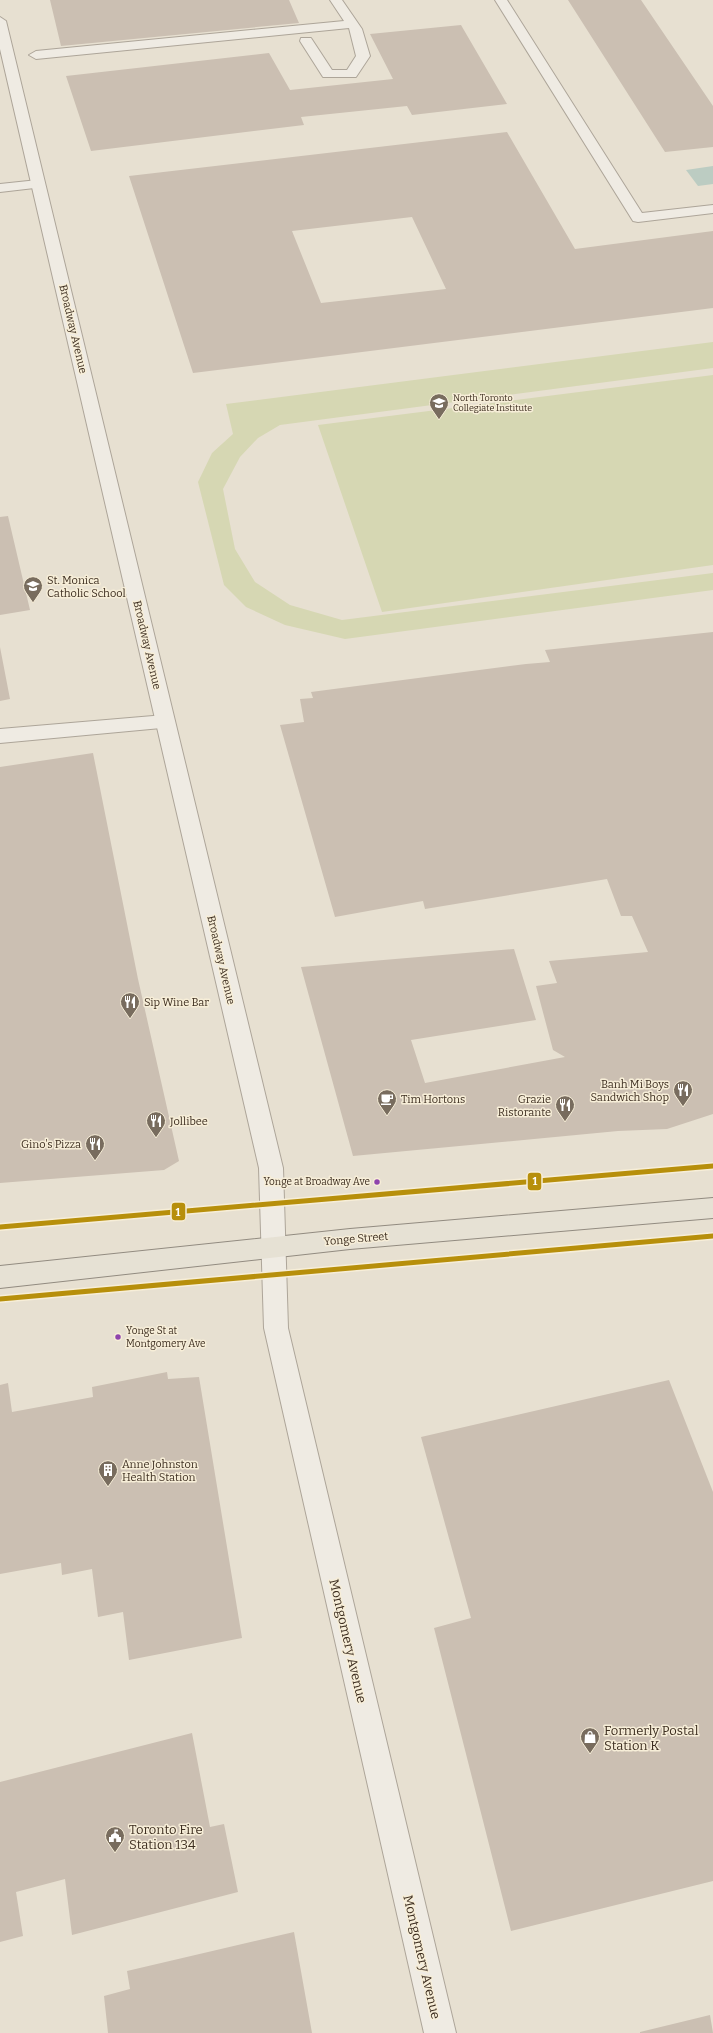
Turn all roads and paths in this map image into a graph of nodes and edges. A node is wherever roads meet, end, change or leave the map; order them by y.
1 (336, 0) edge
2 (501, 0) edge
3 (0, 21) edge
4 (353, 24) junction
5 (306, 41) junction
6 (38, 184) junction
7 (0, 188) edge
8 (713, 209) edge
9 (165, 722) junction
10 (0, 736) edge
11 (713, 1208) edge
12 (273, 1247) junction
13 (0, 1277) edge
14 (440, 2033) edge

1 - 4 street
2 - 8 street
3 - 6 street, Broadway Avenue
4 - 5 street
4 - 5 street
4 - 5 street
6 - 7 street
6 - 9 street, Broadway Avenue
9 - 10 street
9 - 12 street, Broadway Avenue
11 - 12 main road, Yonge Street
12 - 13 main road, Yonge Street
12 - 14 street, Montgomery Avenue

